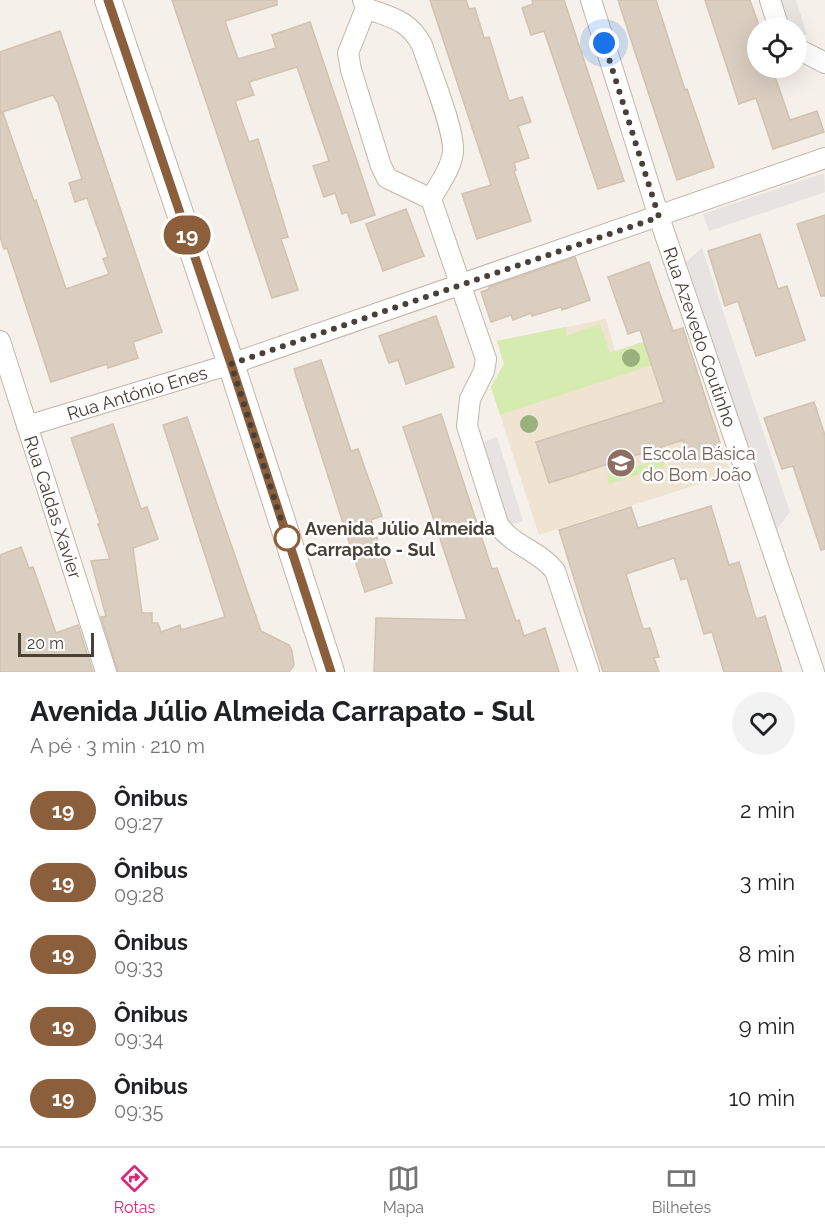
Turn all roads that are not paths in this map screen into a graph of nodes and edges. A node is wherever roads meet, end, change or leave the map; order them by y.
1 (108, 0) edge
2 (591, 0) edge
3 (770, 0) edge
4 (364, 4) edge
5 (776, 18) edge
6 (807, 54) edge
7 (825, 63) edge
8 (825, 158) edge
9 (431, 199) junction
10 (659, 217) junction
11 (460, 284) junction
12 (0, 341) edge
13 (231, 364) junction
14 (27, 426) junction
15 (315, 622) junction
16 (106, 672) edge
17 (316, 672) edge
18 (331, 672) edge
19 (340, 672) edge
20 (589, 672) edge
21 (814, 672) edge

1 - 13 street
2 - 10 street, Rua Azevedo Coutinho
3 - 5 street
4 - 9 street
4 - 9 street
6 - 7 street
8 - 10 street, Rua António Enes
9 - 11 street
10 - 11 street, Rua António Enes
10 - 21 street, Rua Azevedo Coutinho
11 - 13 street, Rua António Enes
11 - 20 street
12 - 14 street, Rua Caldas Xavier
13 - 14 street, Rua António Enes
13 - 15 street
14 - 16 street, Rua Caldas Xavier
15 - 17 street
15 - 18 street
15 - 19 street

